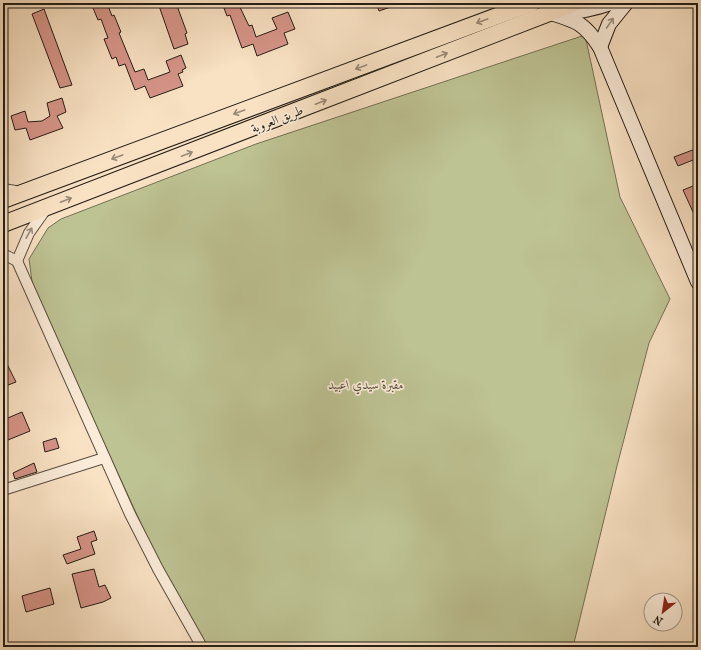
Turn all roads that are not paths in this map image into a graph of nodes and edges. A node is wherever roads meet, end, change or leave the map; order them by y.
1 (532, 3) edge
2 (574, 3) edge
3 (610, 3) edge
4 (626, 3) edge
5 (551, 13) junction
6 (600, 47) junction
7 (3, 190) edge
8 (21, 193) junction
9 (3, 200) edge
10 (47, 207) junction
11 (3, 224) edge
12 (3, 254) edge
13 (17, 261) junction
14 (698, 282) edge
15 (104, 458) junction
16 (3, 490) edge
17 (202, 647) edge

1 -> 8 highway, طريق العروبة
2 - 5 highway, طريق العروبة
3 - 5 main road, طريق العروبة
6 -> 4 main road
5 - 6 main road
10 -> 5 highway, طريق العروبة
6 - 14 main road
7 - 8 street
8 - 9 highway, طريق العروبة
10 - 11 highway, طريق العروبة
13 -> 10 street
12 - 13 street
13 - 15 street
15 - 16 street
15 - 17 street

